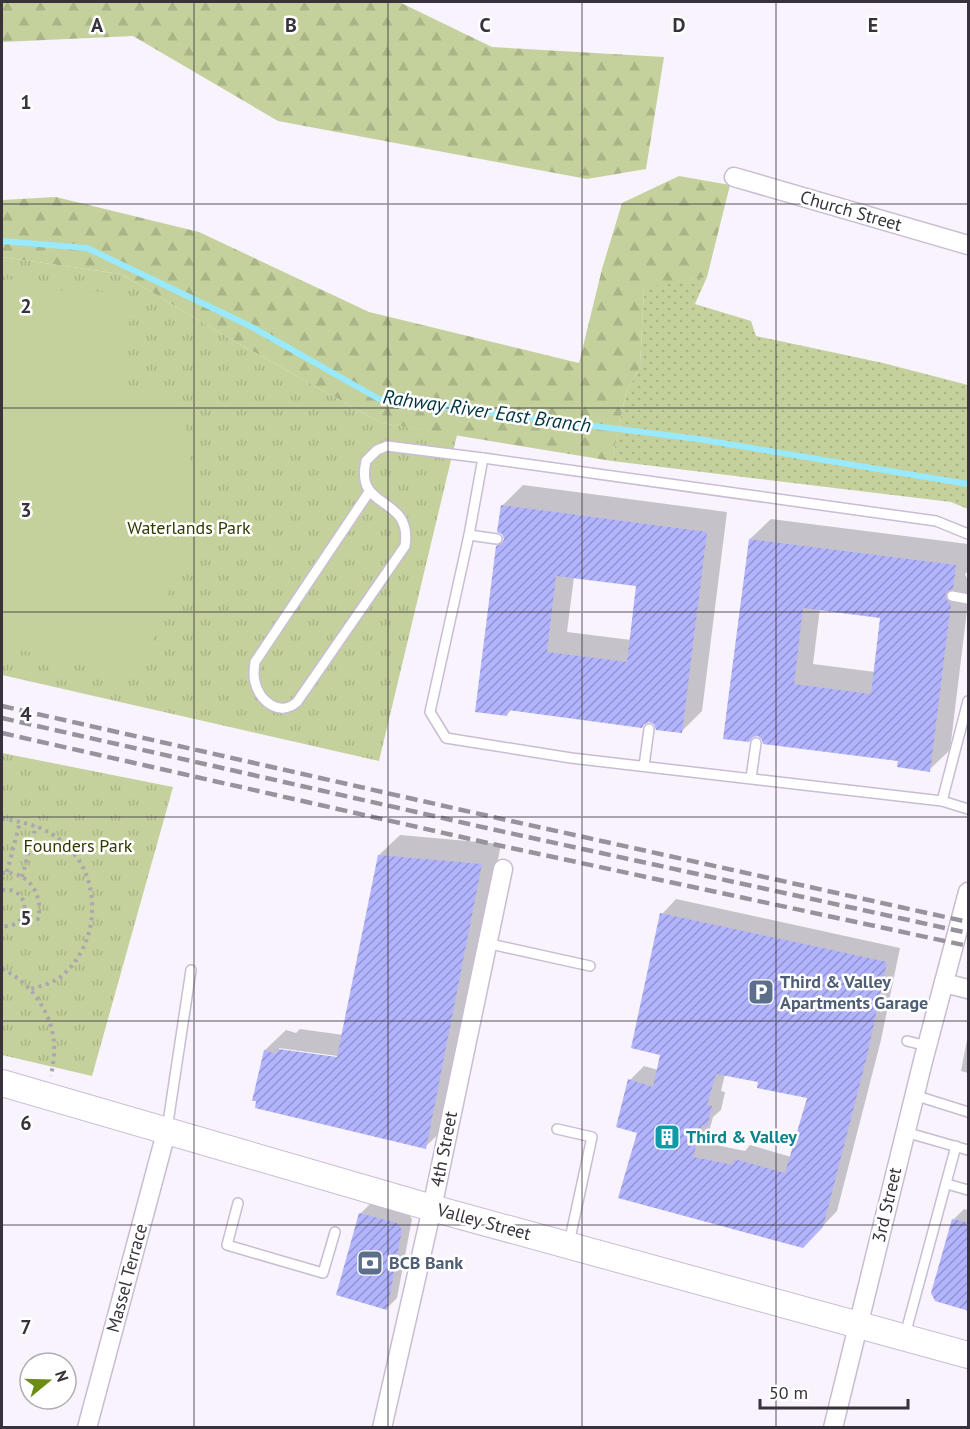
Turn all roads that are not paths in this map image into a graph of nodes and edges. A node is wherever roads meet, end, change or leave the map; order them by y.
1 (734, 177) dead end
2 (969, 245) edge
3 (483, 458) junction
4 (369, 492) junction
5 (969, 534) edge
6 (469, 535) junction
7 (497, 539) dead end
8 (952, 596) dead end
9 (969, 598) edge
10 (969, 701) edge
11 (649, 729) dead end
12 (756, 743) dead end
13 (644, 766) junction
14 (751, 778) junction
15 (942, 801) junction
16 (969, 809) edge
17 (503, 869) dead end
18 (969, 892) edge
19 (486, 943) junction
20 (590, 966) dead end
21 (191, 970) dead end
22 (944, 983) junction
23 (969, 989) edge
24 (907, 1041) dead end
25 (927, 1046) junction
26 (2, 1083) edge
27 (915, 1095) junction
28 (969, 1112) edge
29 (167, 1129) junction
30 (557, 1130) dead end
31 (905, 1132) junction
32 (956, 1146) junction
33 (969, 1150) edge
34 (947, 1184) junction
35 (969, 1190) edge
36 (238, 1203) dead end
37 (432, 1208) junction
38 (335, 1233) dead end
39 (569, 1245) junction
40 (859, 1324) junction
41 (904, 1337) junction
42 (969, 1355) edge
43 (87, 1428) edge
44 (382, 1428) edge
45 (832, 1428) edge

1 - 2 street, Church Street
3 - 4 lane
3 - 5 lane
3 - 6 lane
4 - 4 lane
6 - 7 lane
6 - 13 lane
8 - 9 lane
10 - 15 lane
11 - 13 lane
12 - 14 lane
13 - 14 lane
14 - 15 lane
15 - 16 lane
17 - 19 street, 4th Street
18 - 22 street, 3rd Street
19 - 20 lane
19 - 37 street, 4th Street
21 - 29 lane
22 - 23 street
22 - 25 street, 3rd Street
24 - 25 lane
25 - 27 street, 3rd Street
26 - 29 main road, Valley Street
27 - 28 lane
27 - 31 street, 3rd Street
29 - 37 main road, Valley Street
29 - 43 street, Massel Terrace
30 - 39 lane
31 - 32 lane
31 - 40 street, 3rd Street
32 - 33 lane
32 - 34 lane
34 - 35 lane
34 - 41 lane
36 - 38 lane
37 - 39 main road, Valley Street
37 - 44 street, 4th Street
39 - 40 main road, Valley Street
40 - 41 main road, Valley Street
40 - 45 street, 3rd Street
41 - 42 main road, Valley Street

